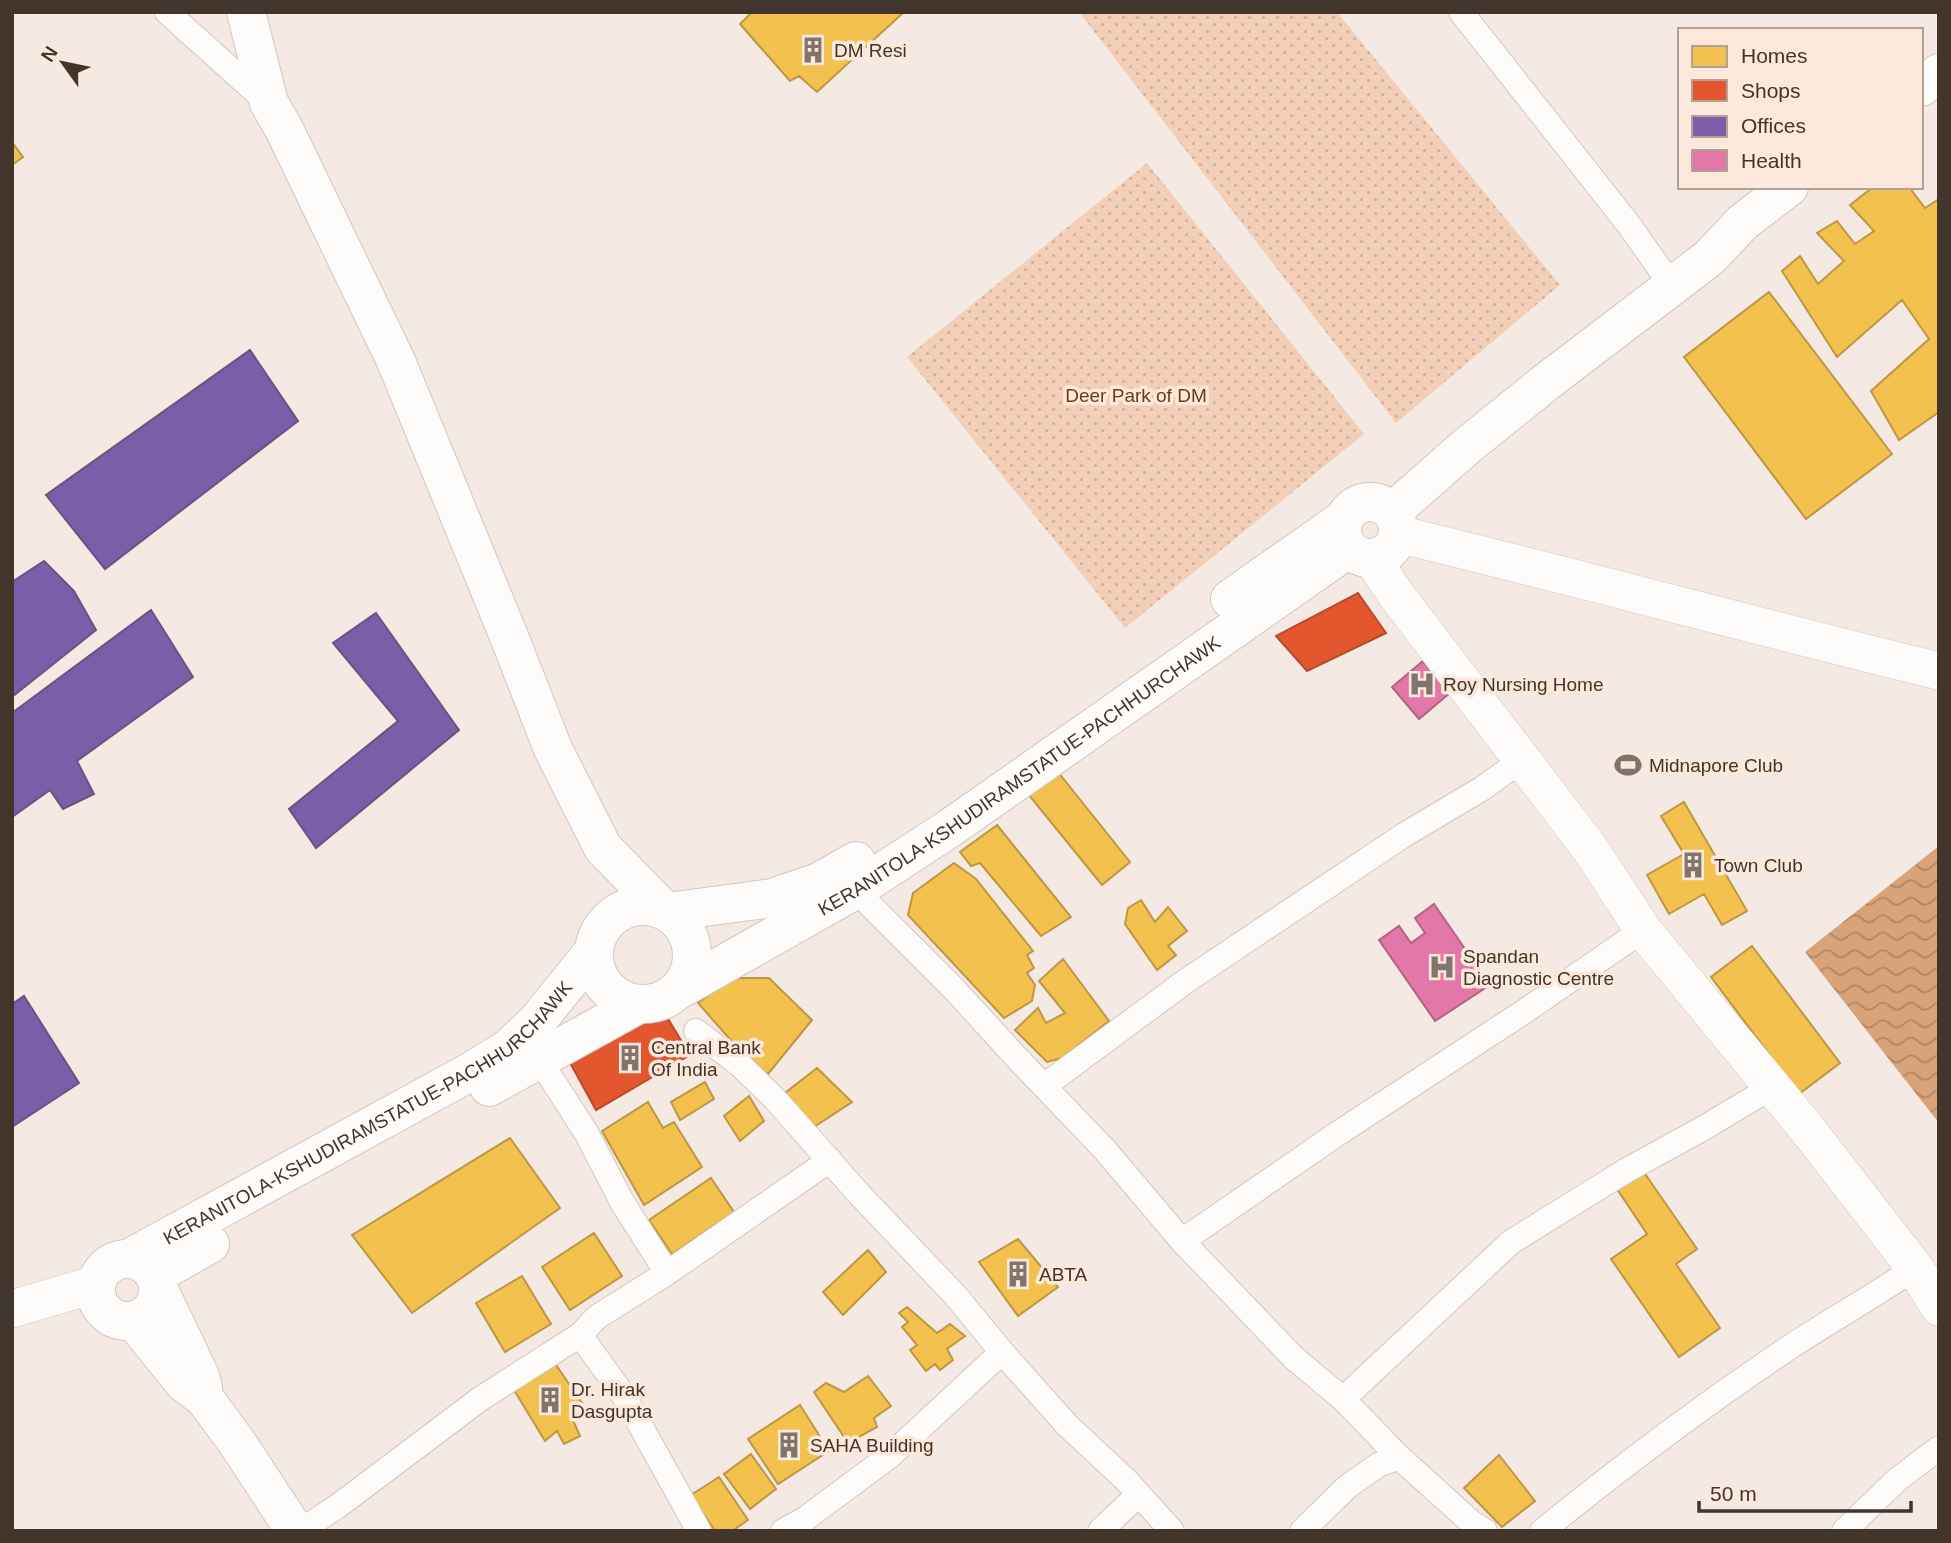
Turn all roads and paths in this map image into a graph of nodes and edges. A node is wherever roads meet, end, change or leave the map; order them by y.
1 (167, 12) edge
2 (246, 12) edge
3 (1461, 12) edge
4 (1939, 73) edge
5 (1923, 85) edge
6 (269, 103) junction
7 (1786, 189) edge
8 (1665, 276) junction
9 (1370, 529) junction
10 (1939, 671) edge
11 (1523, 759) junction
12 (603, 849) junction
13 (855, 890) junction
14 (666, 911) junction
15 (1643, 930) junction
16 (597, 941) junction
17 (680, 989) junction
18 (637, 1005) junction
19 (696, 1031) dead end
20 (539, 1059) junction
21 (1044, 1086) junction
22 (1772, 1087) junction
23 (830, 1160) junction
24 (1182, 1241) junction
25 (1914, 1268) junction
26 (667, 1273) junction
27 (148, 1274) junction
28 (96, 1284) junction
29 (1939, 1307) edge
30 (12, 1309) edge
31 (134, 1321) junction
32 (580, 1335) junction
33 (1002, 1352) junction
34 (205, 1399) junction
35 (1343, 1399) junction
36 (1939, 1448) edge
37 (1399, 1457) junction
38 (1138, 1494) junction
39 (298, 1531) edge
40 (699, 1531) edge
41 (783, 1531) edge
42 (1100, 1531) edge
43 (1172, 1531) edge
44 (1303, 1531) edge
45 (1485, 1531) edge
46 (1542, 1531) edge
47 (1844, 1531) edge

1 - 6 street
2 - 6 main road
3 - 8 street
4 - 5 main road
6 - 12 main road
7 - 8 main road, KERANITOLA-KSHUDIRAMSTATUE-PACHHURCHAWK
8 - 9 main road, KERANITOLA-KSHUDIRAMSTATUE-PACHHURCHAWK
9 - 10 street
9 - 11 street
9 - 13 main road, KERANITOLA-KSHUDIRAMSTATUE-PACHHURCHAWK
9 - 14 main road, KERANITOLA-KSHUDIRAMSTATUE-PACHHURCHAWK
11 - 15 street
11 - 21 street
12 - 14 main road
12 - 16 main road
13 - 17 main road, KERANITOLA-KSHUDIRAMSTATUE-PACHHURCHAWK
13 - 21 street
14 - 16 main road, KERANITOLA-KSHUDIRAMSTATUE-PACHHURCHAWK
14 - 17 main road
15 - 22 street
15 - 24 street
16 - 18 main road, KERANITOLA-KSHUDIRAMSTATUE-PACHHURCHAWK
16 - 27 main road, KERANITOLA-KSHUDIRAMSTATUE-PACHHURCHAWK
17 - 18 main road, KERANITOLA-KSHUDIRAMSTATUE-PACHHURCHAWK
18 - 20 main road, KERANITOLA-KSHUDIRAMSTATUE-PACHHURCHAWK
19 - 23 street
20 - 26 street
20 - 27 main road, KERANITOLA-KSHUDIRAMSTATUE-PACHHURCHAWK
21 - 24 street
22 - 25 street
22 - 35 street
23 - 26 street
23 - 33 street
24 - 35 street
25 - 29 street
25 - 46 street
26 - 32 street
27 - 28 main road, KERANITOLA-KSHUDIRAMSTATUE-PACHHURCHAWK
27 - 31 main road, KERANITOLA-KSHUDIRAMSTATUE-PACHHURCHAWK
27 - 34 main road
28 - 30 street
28 - 31 main road
31 - 34 main road
32 - 39 street
32 - 40 street
33 - 38 street
33 - 41 street
34 - 39 main road
35 - 37 street
36 - 47 street
37 - 44 street
37 - 45 street
38 - 42 street
38 - 43 street

